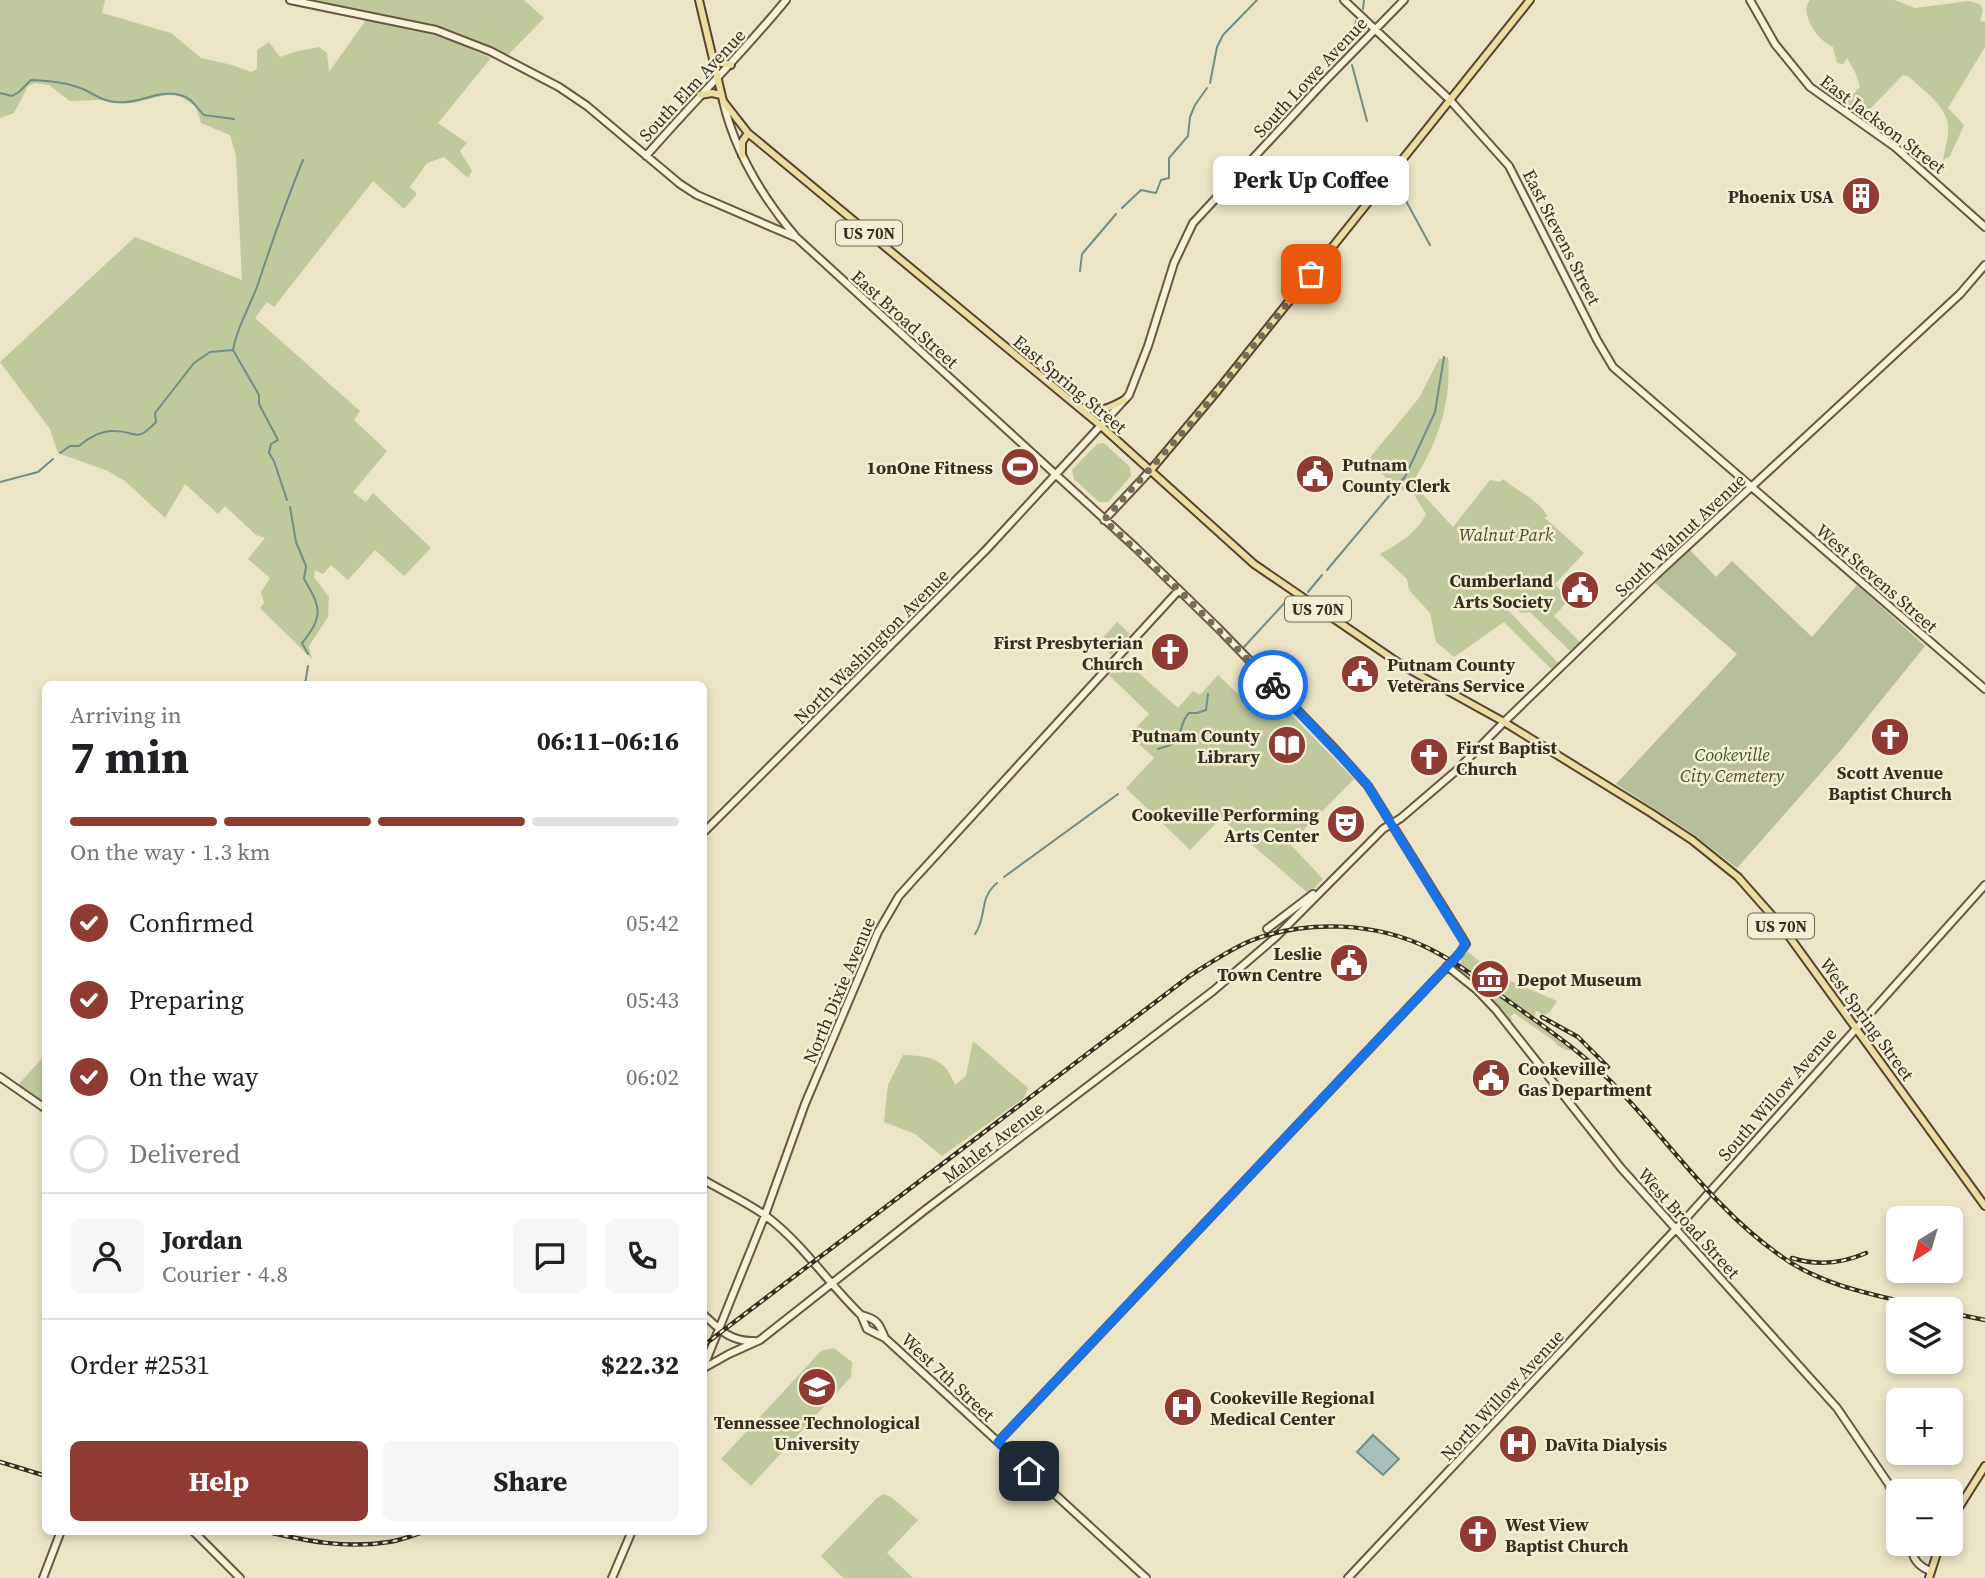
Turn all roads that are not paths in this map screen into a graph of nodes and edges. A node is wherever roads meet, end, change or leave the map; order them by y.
1 (290, 0) edge
2 (699, 0) edge
3 (786, 0) edge
4 (1344, 0) edge
5 (1404, 0) edge
6 (1530, 0) edge
7 (1750, 0) edge
8 (1374, 28) junction
9 (713, 61) junction
10 (731, 65) junction
11 (717, 78) junction
12 (700, 94) junction
13 (722, 98) junction
14 (1448, 99) junction
15 (748, 133) junction
16 (742, 155) junction
17 (646, 156) junction
18 (1985, 227) edge
19 (797, 238) junction
20 (1985, 265) edge
21 (1124, 400) junction
22 (1077, 406) junction
23 (1100, 425) junction
24 (1150, 471) junction
25 (1054, 475) junction
26 (1752, 487) junction
27 (1104, 520) junction
28 (1179, 590) junction
29 (1985, 690) edge
30 (1504, 722) junction
31 (1392, 824) junction
32 (707, 829) edge
33 (1329, 882) junction
34 (1985, 885) edge
35 (1267, 929) dead end
36 (1459, 954) junction
37 (1447, 966) junction
38 (1462, 976) junction
39 (1856, 1026) junction
40 (0, 1077) edge
41 (42, 1106) edge
42 (707, 1182) edge
43 (1985, 1206) edge
44 (765, 1215) junction
45 (1676, 1229) junction
46 (831, 1284) junction
47 (861, 1315) junction
48 (707, 1318) edge
49 (719, 1329) junction
50 (885, 1338) junction
51 (738, 1340) junction
52 (760, 1340) junction
53 (712, 1346) junction
54 (707, 1359) edge
55 (707, 1365) edge
56 (998, 1442) junction
57 (1985, 1466) edge
58 (1886, 1480) edge
59 (1963, 1501) edge
60 (59, 1535) edge
61 (197, 1535) edge
62 (630, 1535) edge
63 (1913, 1556) edge
64 (1936, 1556) edge
65 (1930, 1574) edge
66 (43, 1578) edge
67 (240, 1578) edge
68 (612, 1578) edge
69 (1146, 1578) edge
70 (1348, 1578) edge

1 - 17 street, East Broad Street
2 - 9 main road, East Spring Street / US 70N
3 - 10 street, South Elm Avenue
4 - 8 street, East Stevens Street
5 - 8 street, South Lowe Avenue
6 - 14 main road
7 - 18 street, East Jackson Street
8 - 14 street, East Stevens Street
8 - 21 street, South Lowe Avenue
9 - 10 main road
9 - 11 main road, East Spring Street / US 70N
10 - 11 street, South Elm Avenue
11 - 12 street, South Elm Avenue
11 - 13 main road, East Spring Street / US 70N
12 - 13 main road
12 - 17 street, South Elm Avenue
13 - 15 main road, East Spring Street / US 70N
13 - 16 street
14 - 24 main road
14 - 26 street, East Stevens Street
15 - 16 main road
15 - 22 main road, East Spring Street / US 70N
16 - 19 street
17 - 19 street, East Broad Street
19 - 25 street, East Broad Street
20 - 26 street, South Walnut Avenue
21 - 22 main road
21 - 23 street, South Lowe Avenue
22 - 23 main road, East Spring Street / US 70N
23 - 24 main road, East Spring Street / US 70N
23 - 25 street, North Washington Avenue
24 - 27 street
24 - 30 main road, East Spring Street / US 70N
25 - 27 street, East Broad Street
25 - 32 street, North Washington Avenue
26 - 29 street, West Stevens Street
26 - 30 street, South Walnut Avenue
27 - 28 street, East Broad Street
28 - 31 street, East Broad Street
28 - 44 street, North Dixie Avenue
30 - 31 street, South Walnut Avenue
30 - 39 main road, West Spring Street / US 70N
31 - 33 street, South Walnut Avenue
31 - 36 street
33 - 35 street
33 - 46 street, Mahler Avenue
34 - 39 street, South Willow Avenue
36 - 37 street
36 - 38 street
37 - 38 street, West Broad Street
37 - 56 street
38 - 45 street, West Broad Street
39 - 43 main road, West Spring Street / US 70N
39 - 45 street, South Willow Avenue
40 - 41 street
42 - 44 street, West 7th Street
44 - 46 street, West 7th Street
44 - 49 street, North Dixie Avenue
45 - 58 street, West Broad Street
45 - 70 street, North Willow Avenue
46 - 47 street, West 7th Street
46 - 52 street, Mahler Avenue
47 - 50 street, West 7th Street
47 - 50 street, West 7th Street
48 - 49 street
49 - 51 street
49 - 53 street, North Dixie Avenue
50 - 56 street, West 7th Street
51 - 52 street
51 - 53 street
52 - 55 street, Mahler Avenue
53 - 54 street, North Dixie Avenue
56 - 69 street, West 7th Street
57 - 59 main road
60 - 66 street
61 - 67 street
62 - 68 street
63 - 65 street
64 - 65 main road

